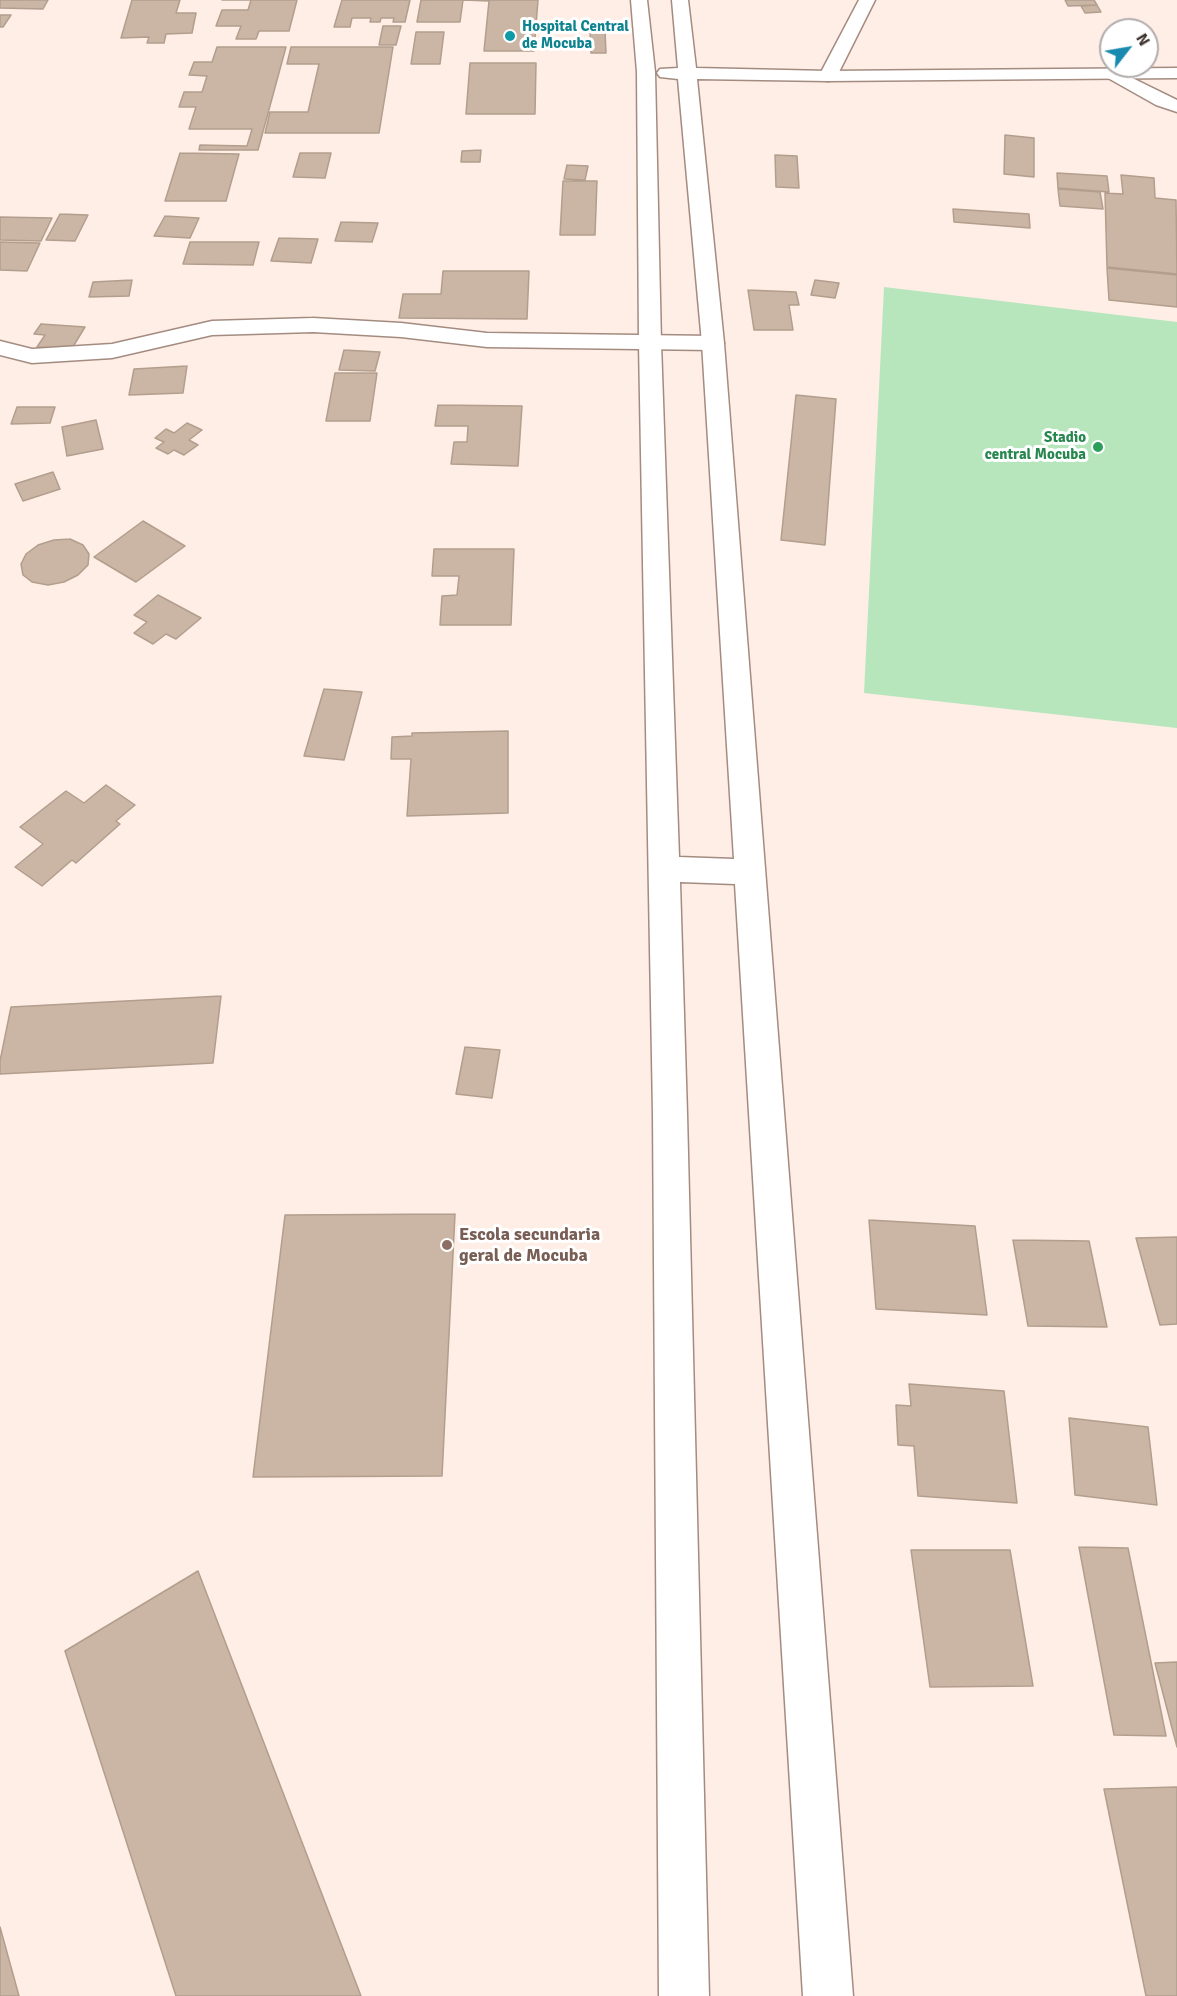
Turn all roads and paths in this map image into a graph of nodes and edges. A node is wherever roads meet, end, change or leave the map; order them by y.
1 (639, 0) edge
2 (680, 0) edge
3 (867, 0) edge
4 (646, 72) junction
5 (688, 73) junction
6 (1159, 73) edge
7 (1177, 73) edge
8 (1099, 74) edge
9 (828, 76) junction
10 (1121, 78) edge
11 (1177, 106) edge
12 (713, 342) junction
13 (650, 343) junction
14 (0, 348) edge
15 (663, 869) junction
16 (748, 872) junction
17 (684, 1996) edge
18 (828, 1996) edge

1 - 4 street
2 - 5 street
3 - 9 street
4 - 5 street
4 - 13 street
5 - 9 street
5 - 12 street
6 - 7 street
8 - 9 street
10 - 11 street
12 - 13 street
12 - 16 street
13 - 14 street
13 - 15 street
15 - 16 street
15 - 17 street
16 - 18 street

